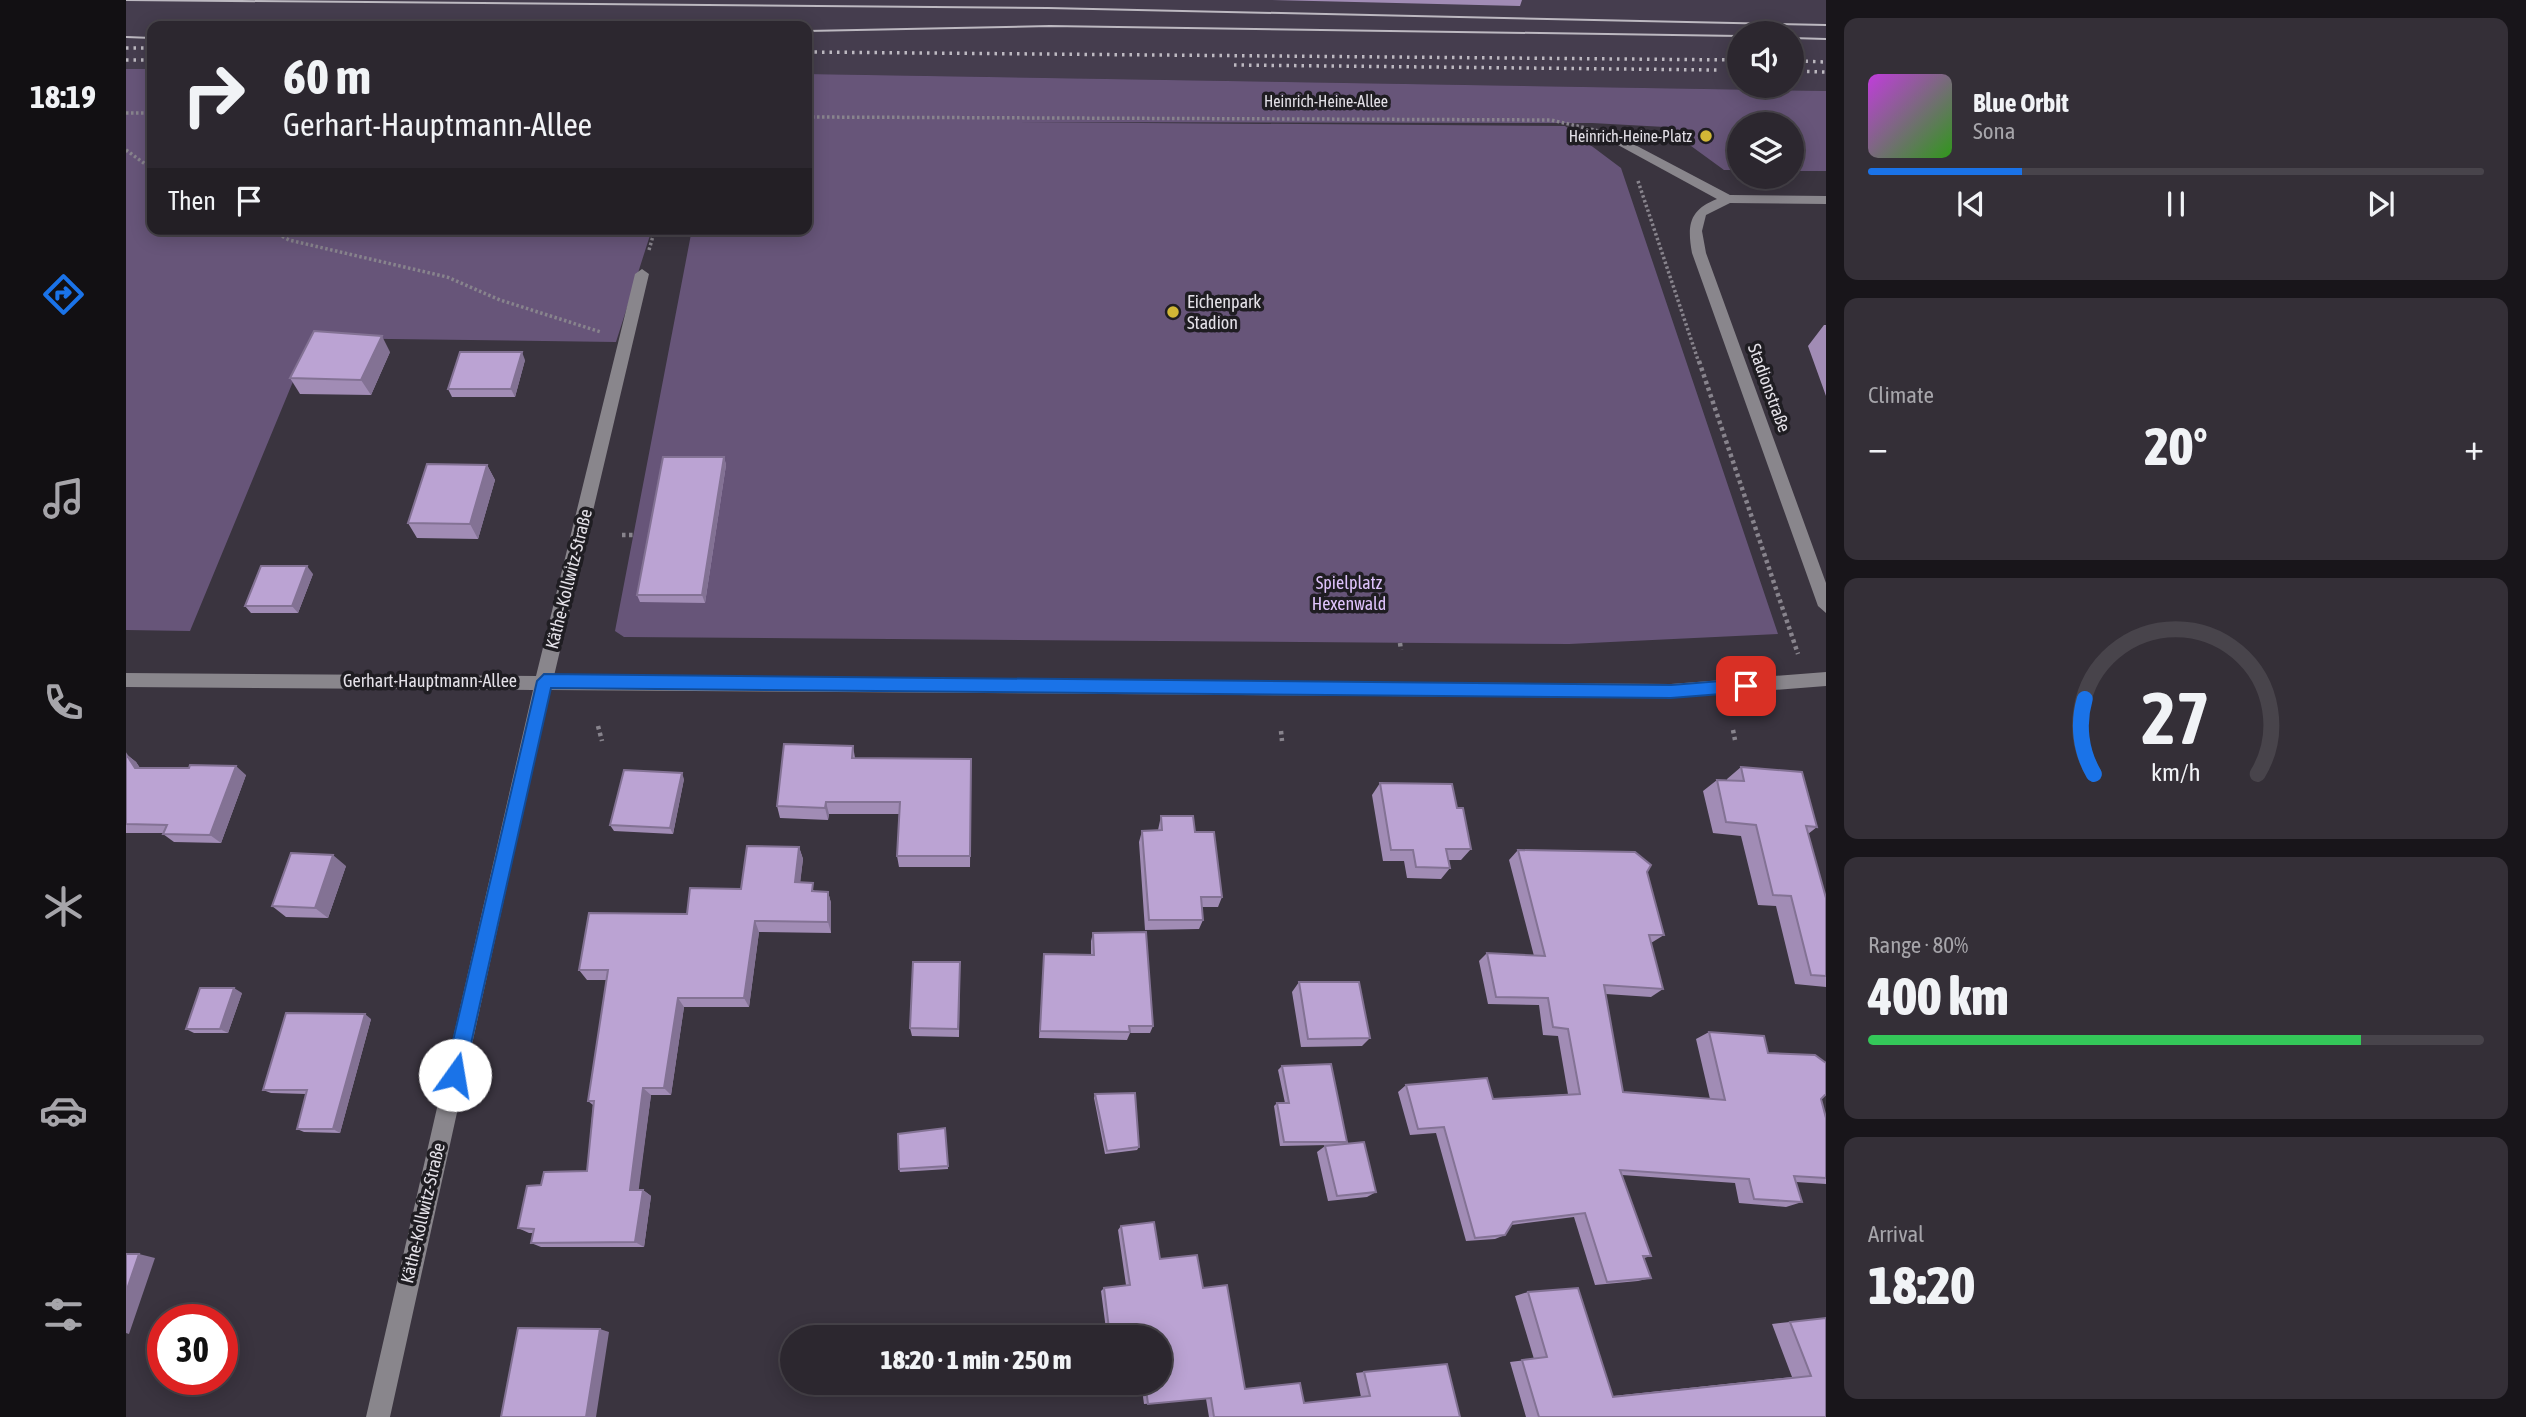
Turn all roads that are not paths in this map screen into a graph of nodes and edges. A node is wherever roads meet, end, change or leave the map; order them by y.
1 (1622, 142) road end
2 (1728, 199) junction
3 (1826, 200) edge
4 (642, 274) dead end
5 (1826, 606) edge
6 (1826, 679) edge
7 (126, 680) edge
8 (544, 681) junction
9 (378, 1417) edge

1 - 2 street
2 - 3 street
2 - 5 street, Stadionstraße
4 - 8 street, Käthe-Kollwitz-Straße
6 - 8 street, Gerhart-Hauptmann-Allee
7 - 8 street, Gerhart-Hauptmann-Allee
8 - 9 street, Käthe-Kollwitz-Straße

